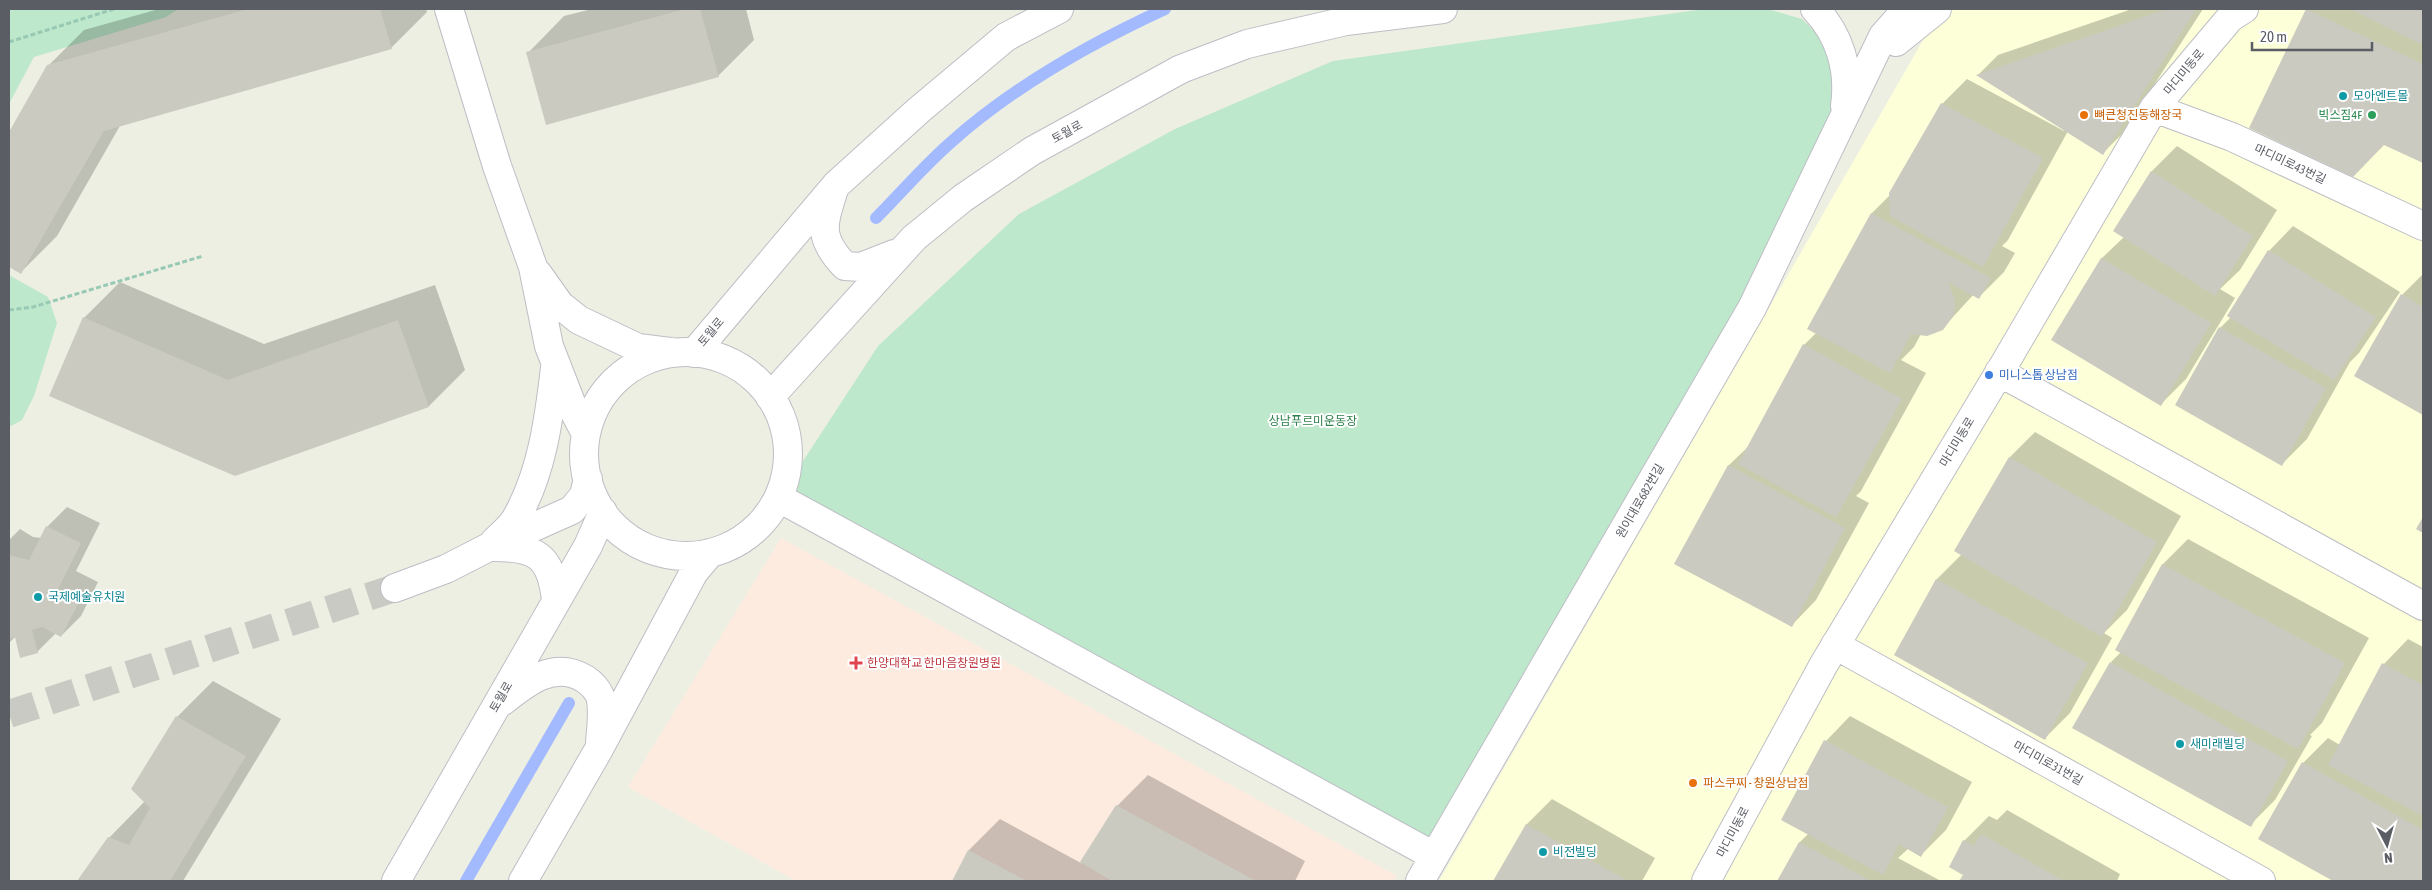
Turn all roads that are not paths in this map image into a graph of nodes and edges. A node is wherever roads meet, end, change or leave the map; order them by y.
1 (449, 9) edge
2 (1059, 9) edge
3 (1443, 9) edge
4 (1816, 9) edge
5 (1907, 9) edge
6 (1937, 9) edge
7 (2235, 12) edge
8 (1863, 75) junction
9 (2154, 108) junction
10 (1844, 112) junction
11 (836, 185) junction
12 (2423, 226) edge
13 (902, 251) junction
14 (533, 267) junction
15 (684, 353) junction
16 (555, 364) junction
17 (2000, 372) junction
18 (770, 397) junction
19 (586, 432) junction
20 (588, 479) junction
21 (779, 498) junction
22 (603, 512) junction
23 (489, 547) junction
24 (710, 553) junction
25 (395, 588) tunnel mouth
26 (556, 600) junction
27 (2423, 606) edge
28 (1835, 645) junction
29 (496, 706) junction
30 (599, 748) junction
31 (1434, 856) junction
32 (396, 881) edge
33 (523, 881) edge
34 (1420, 881) edge
35 (1706, 881) edge
36 (2260, 881) edge

1 - 14 street
2 - 11 street, 토월로
3 - 13 street, 토월로
4 - 10 street
5 - 8 street, 원이대로682번길
6 - 8 street
7 - 9 street, 마디미동로
8 - 10 street, 원이대로682번길
9 - 12 street, 마디미로43번길
9 - 17 street, 마디미동로
10 - 31 street, 원이대로682번길
11 - 13 street
11 - 15 street, 토월로
13 - 18 street, 토월로
14 - 15 street
14 - 16 street
15 - 18 street
15 - 19 street
16 - 19 street
16 - 23 street
17 - 27 street
17 - 28 street, 마디미동로
18 - 21 street
19 - 20 street
20 - 22 street
20 - 23 street
21 - 24 street
21 - 31 street
22 - 24 street
22 - 26 street, 토월로
23 - 25 street
23 - 26 street
24 - 30 street
26 - 29 street, 토월로
28 - 35 street, 마디미동로
28 - 36 street, 마디미로31번길
29 - 30 street
29 - 32 street, 토월로
30 - 33 street
31 - 34 street, 원이대로682번길

